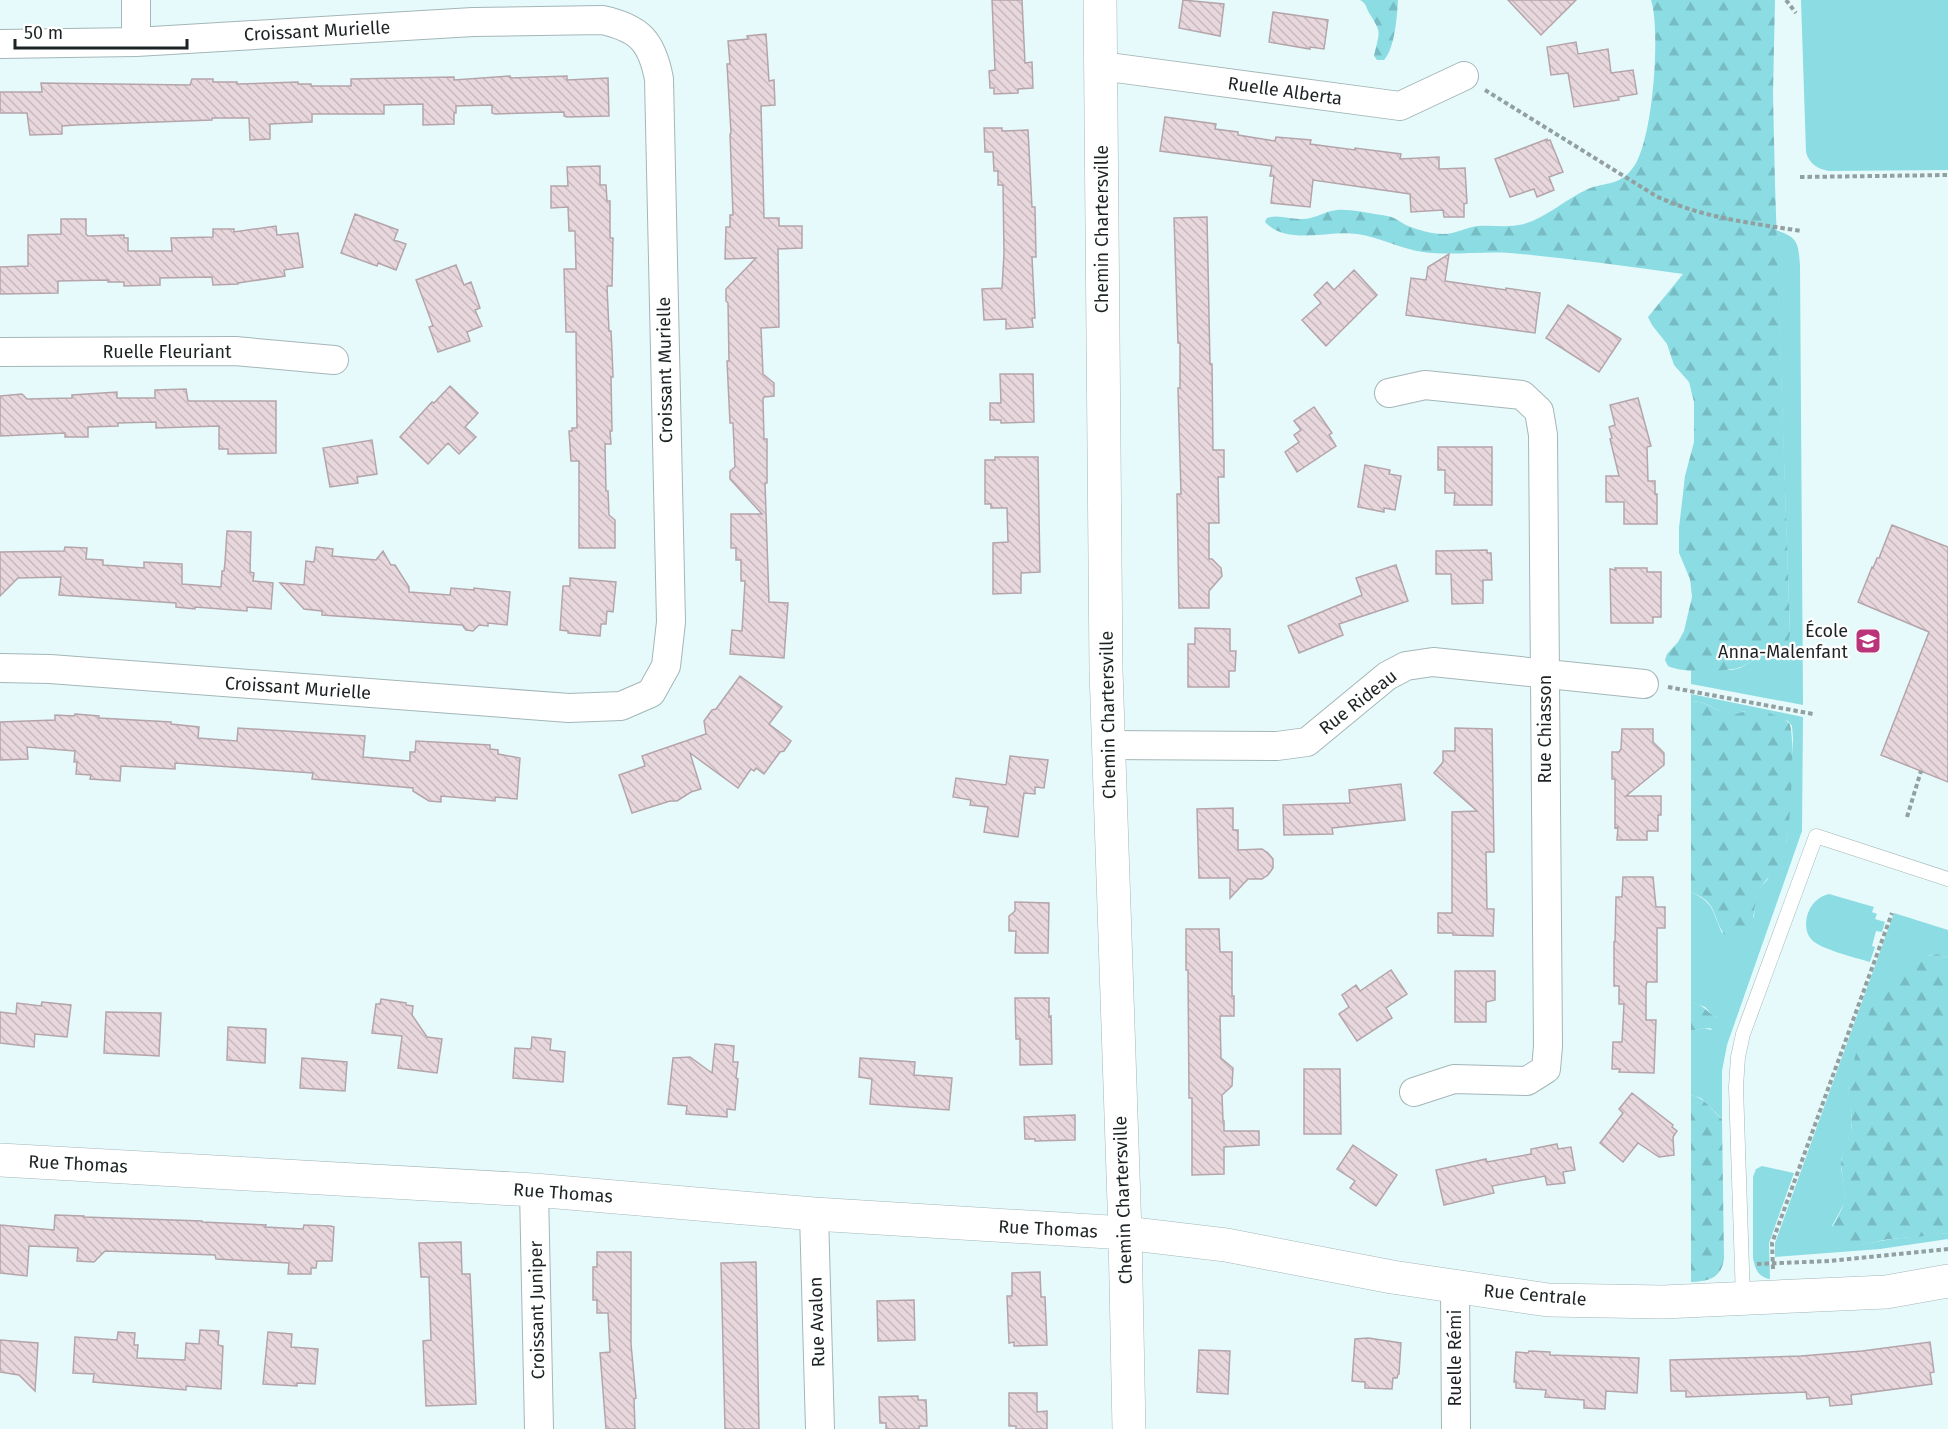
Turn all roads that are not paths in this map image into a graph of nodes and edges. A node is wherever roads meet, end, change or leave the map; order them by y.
1 (136, 0) edge
2 (1100, 0) edge
3 (473, 11) edge
4 (136, 42) junction
5 (0, 44) edge
6 (1101, 66) junction
7 (1464, 76) road end
8 (0, 352) edge
9 (334, 360) dead end
10 (1389, 393) dead end
11 (0, 668) edge
12 (1545, 674) junction
13 (1644, 684) road end
14 (1107, 745) junction
15 (1948, 879) edge
16 (1414, 1092) dead end
17 (0, 1160) edge
18 (534, 1190) junction
19 (814, 1214) junction
20 (1125, 1233) junction
21 (1948, 1281) edge
22 (1455, 1287) junction
23 (1758, 1298) junction
24 (539, 1429) edge
25 (820, 1429) edge
26 (1129, 1429) edge
27 (1455, 1429) edge

1 - 4 street
2 - 6 street, Chemin Chartersville
3 - 4 street, Croissant Murielle
3 - 11 street, Croissant Murielle
4 - 5 street, Croissant Murielle
6 - 7 street, Ruelle Alberta
6 - 14 street, Chemin Chartersville
8 - 9 street, Ruelle Fleuriant
10 - 12 street, Rue Chiasson
12 - 13 street, Rue Rideau
12 - 14 street, Rue Rideau
12 - 16 street, Rue Chiasson
14 - 20 street, Chemin Chartersville
15 - 23 lane
17 - 18 street, Rue Thomas
18 - 19 street, Rue Thomas
18 - 24 street, Croissant Juniper
19 - 20 street, Rue Thomas
19 - 25 street, Rue Avalon
20 - 22 street, Rue Centrale
20 - 26 street, Chemin Chartersville
21 - 23 street, Rue Centrale
22 - 23 street, Rue Centrale
22 - 27 street, Ruelle Rémi

